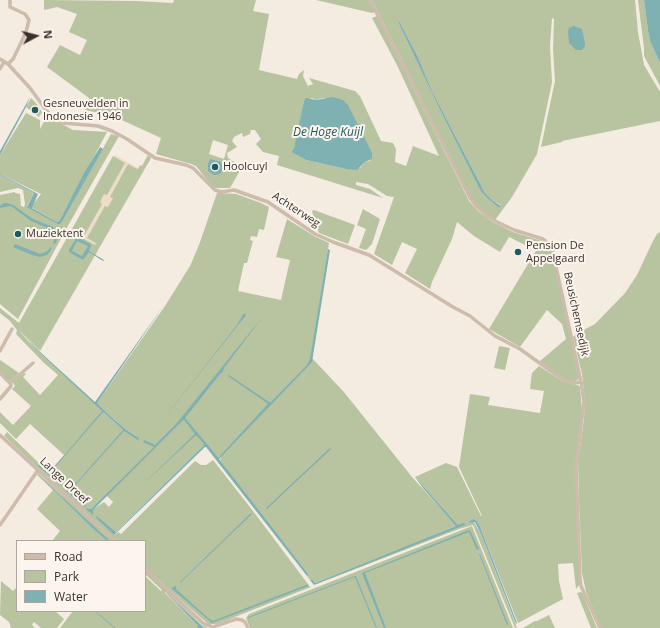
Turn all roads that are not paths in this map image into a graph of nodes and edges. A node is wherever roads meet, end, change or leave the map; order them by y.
1 (10, 0) edge
2 (370, 0) edge
3 (0, 59) edge
4 (6, 63) junction
5 (0, 69) edge
6 (12, 329) dead end
7 (0, 351) edge
8 (33, 363) dead end
9 (0, 374) edge
10 (581, 382) junction
11 (10, 383) junction
12 (0, 399) edge
13 (0, 435) edge
14 (38, 470) junction
15 (0, 526) edge
16 (114, 540) edge
17 (146, 570) edge
18 (248, 628) edge
19 (600, 628) edge

1 - 4 street
2 - 10 street, Beusichemsedijk
3 - 4 street, Achterweg
4 - 5 street
4 - 10 street, Achterweg
6 - 7 street
8 - 11 street
9 - 11 street
10 - 19 street, Beusichemsedijk
11 - 12 street
13 - 14 street, Lange Dreef
14 - 15 street
14 - 16 street, Lange Dreef
17 - 18 street

